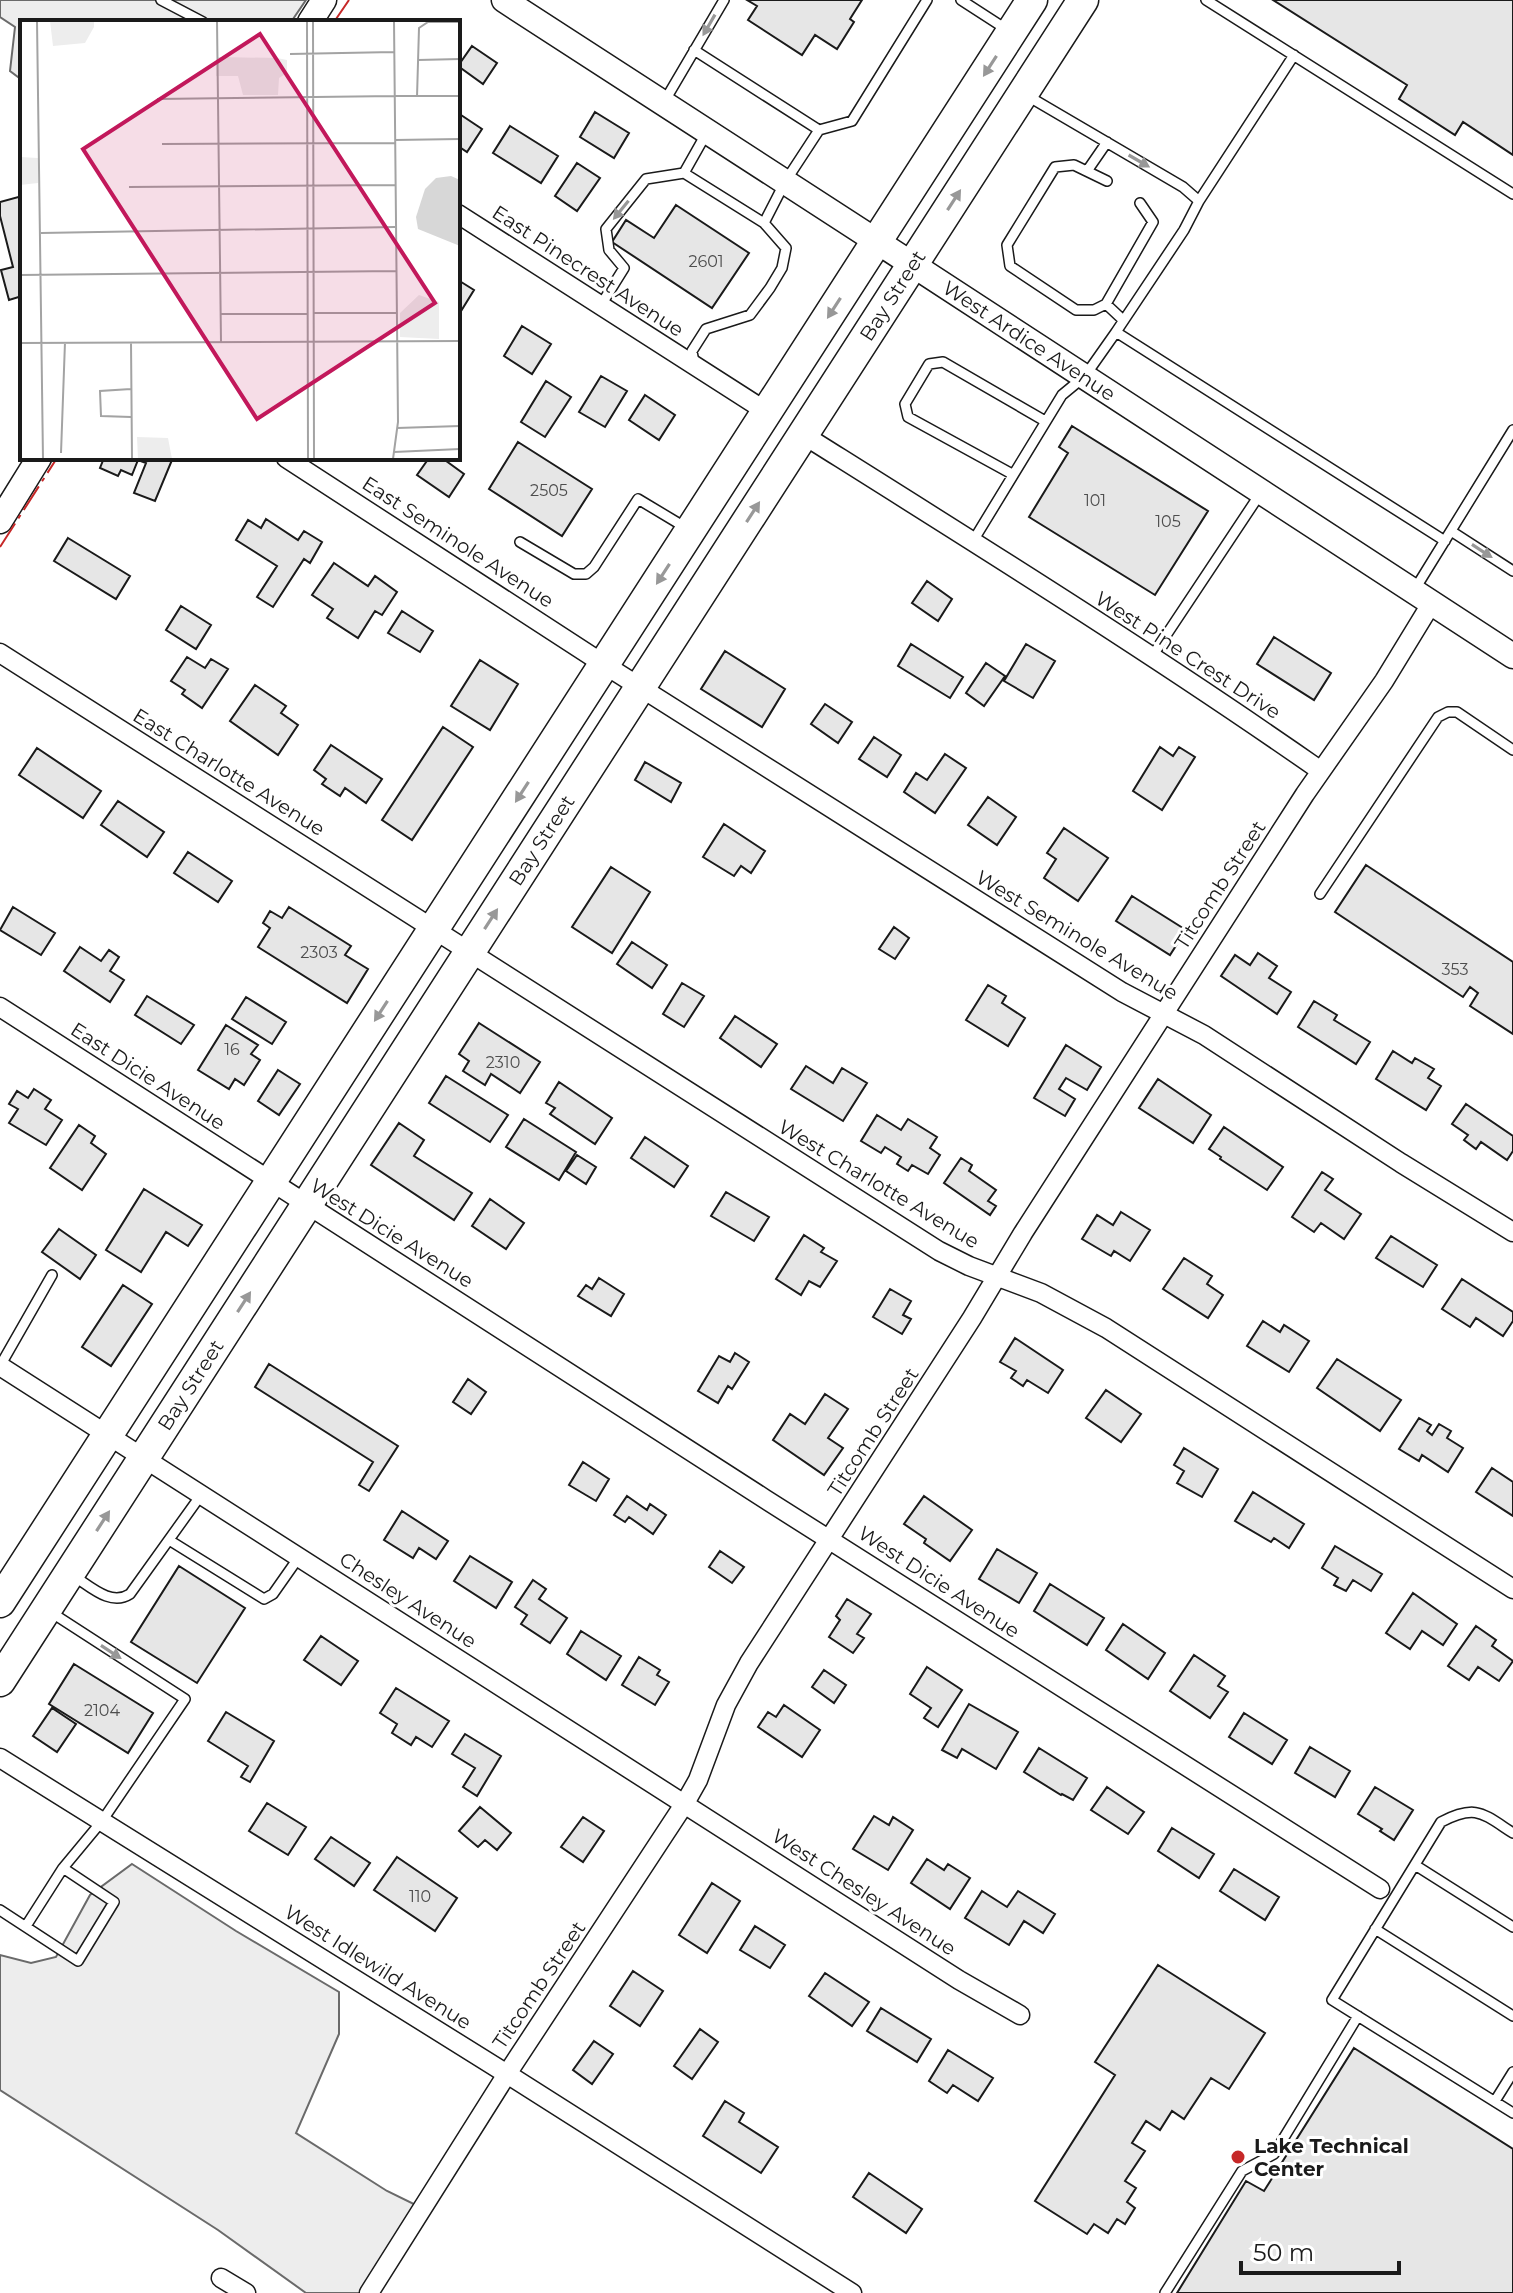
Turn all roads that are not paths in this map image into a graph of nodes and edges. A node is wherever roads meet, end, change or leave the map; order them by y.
1 (161, 0) edge
2 (324, 0) edge
3 (504, 0) edge
4 (724, 0) edge
5 (927, 0) edge
6 (961, 0) edge
7 (1032, 0) edge
8 (1083, 0) edge
9 (1206, 0) edge
10 (1218, 3) edge
11 (199, 20) edge
12 (311, 20) edge
13 (1012, 33) junction
14 (694, 50) junction
15 (1294, 55) junction
16 (1023, 93) junction
17 (664, 102) junction
18 (708, 130) junction
19 (819, 130) junction
20 (1107, 142) junction
21 (1087, 171) junction
22 (684, 173) junction
23 (1107, 181) dead end
24 (785, 182) junction
25 (1513, 194) edge
26 (1199, 201) junction
27 (1140, 203) dead end
28 (460, 215) edge
29 (764, 223) junction
30 (877, 243) junction
31 (912, 266) junction
32 (1106, 304) junction
33 (601, 305) junction
34 (1123, 320) junction
35 (1116, 332) junction
36 (694, 365) junction
37 (1085, 376) junction
38 (767, 412) junction
39 (1045, 421) junction
40 (1513, 430) edge
41 (802, 434) junction
42 (38, 460) edge
43 (289, 460) edge
44 (1012, 474) junction
45 (1261, 492) junction
46 (0, 521) edge
47 (691, 531) junction
48 (1448, 536) junction
49 (973, 541) junction
50 (520, 542) dead end
51 (1513, 571) edge
52 (1422, 598) junction
53 (0, 653) edge
54 (1513, 656) edge
55 (1151, 658) junction
56 (605, 665) junction
57 (650, 692) junction
58 (1513, 750) edge
59 (1321, 771) junction
60 (1320, 894) dead end
61 (434, 928) junction
62 (470, 952) junction
63 (0, 1007) edge
64 (1163, 1015) junction
65 (271, 1182) junction
66 (306, 1205) junction
67 (1513, 1232) edge
68 (52, 1275) dead end
69 (998, 1275) junction
70 (0, 1366) edge
71 (107, 1435) junction
72 (144, 1458) junction
73 (201, 1495) junction
74 (831, 1539) junction
75 (169, 1540) junction
76 (299, 1557) junction
77 (69, 1573) junction
78 (1513, 1589) edge
79 (0, 1602) edge
80 (46, 1610) junction
81 (0, 1681) edge
82 (4, 1766) edge
83 (685, 1803) junction
84 (102, 1821) junction
85 (1513, 1833) edge
86 (1415, 1865) junction
87 (63, 1868) junction
88 (1380, 1889) dead end
89 (0, 1910) edge
90 (26, 1926) junction
91 (1513, 1927) edge
92 (1375, 1929) junction
93 (1020, 2015) dead end
94 (1358, 2016) junction
95 (1513, 2016) edge
96 (1513, 2072) edge
97 (507, 2074) junction
98 (1495, 2101) junction
99 (1513, 2113) edge
100 (221, 2278) dead end
101 (246, 2293) edge
102 (369, 2293) edge
103 (852, 2293) edge
104 (1165, 2293) edge

1 - 11 lane
2 - 12 street
3 - 17 street, West Ardice Avenue
4 -> 14 lane
5 - 19 lane
6 - 13 lane
7 - 13 main road, Bay Street
8 - 16 main road, Bay Street
9 - 10 lane
10 - 15 lane
13 -> 30 main road, Bay Street
14 - 17 lane
14 - 19 lane
15 - 25 lane
15 - 26 lane
16 - 20 lane
31 -> 16 main road, Bay Street
17 - 18 street, West Ardice Avenue
18 - 22 lane
18 - 24 street, West Ardice Avenue
19 - 24 lane
20 - 21 lane
20 -> 26 lane
21 - 23 lane
21 - 32 lane
22 - 29 lane
22 -> 33 lane
24 - 29 lane
24 - 30 street, West Ardice Avenue
26 - 34 lane
27 - 32 lane
28 - 33 street, East Pinecrest Avenue
29 - 36 lane
30 - 31 street, West Ardice Avenue
30 -> 38 main road, Bay Street
31 - 37 street, West Ardice Avenue
31 - 41 main road, Bay Street
32 - 34 lane
33 - 36 street, East Pinecrest Avenue
34 - 35 lane
35 - 37 lane
35 - 48 lane
36 - 38 street, East Pinecrest Avenue
37 - 39 lane
37 - 45 street, West Ardice Avenue
38 - 47 main road, Bay Street
39 - 44 lane
39 - 44 lane
40 - 48 lane
41 - 49 street, West Pine Crest Drive
57 -> 41 main road, Bay Street
42 - 46 street
43 - 56 street, East Seminole Avenue
44 - 49 lane
45 - 52 street, West Ardice Avenue
45 - 55 lane
47 - 50 lane
47 -> 56 main road, Bay Street
48 -> 51 lane
48 - 52 lane
49 - 55 street, West Pine Crest Drive
52 - 54 street, West Ardice Avenue
52 - 59 street, Titcomb Street
53 - 61 street, East Charlotte Avenue
55 - 59 street, West Pine Crest Drive
56 - 57 street, East Seminole Avenue
56 -> 61 main road, Bay Street
62 -> 57 main road, Bay Street
57 - 64 street, West Seminole Avenue
58 - 60 lane
59 - 64 street, Titcomb Street
61 - 62 street, West Charlotte Avenue
61 -> 65 main road, Bay Street
62 - 66 main road, Bay Street
62 - 69 street, West Charlotte Avenue
63 - 65 street, East Dicie Avenue
64 - 67 street, West Seminole Avenue
64 - 69 street, Titcomb Street
65 - 66 street, West Dicie Avenue
65 - 71 main road, Bay Street
72 -> 66 main road, Bay Street
66 - 74 street, West Dicie Avenue
68 - 70 lane
69 - 74 street, Titcomb Street
69 - 78 street, West Charlotte Avenue
70 - 71 street, Chesley Avenue
71 - 72 street, Chesley Avenue
71 - 79 main road, Bay Street
72 - 73 street, Chesley Avenue
77 -> 72 main road, Bay Street
73 - 75 lane
73 - 76 street, Chesley Avenue
74 - 83 street, Titcomb Street
74 - 88 street, West Dicie Avenue
75 - 76 lane
75 - 77 lane
76 - 83 street, Chesley Avenue
77 - 80 main road, Bay Street
80 - 81 main road, Bay Street
80 -> 84 lane
82 - 84 street, West Idlewild Avenue
83 - 93 street, West Chesley Avenue
83 - 97 street, Titcomb Street
84 - 87 lane
84 - 97 street, West Idlewild Avenue
85 - 86 lane
86 - 91 lane
86 - 92 lane
87 - 90 lane
87 - 90 lane
89 - 90 lane
92 - 94 lane
92 - 95 lane
94 - 98 lane
94 - 104 lane
96 - 98 lane
97 - 102 street, Titcomb Street
97 - 103 street, West Idlewild Avenue
98 - 99 lane
100 - 101 street

